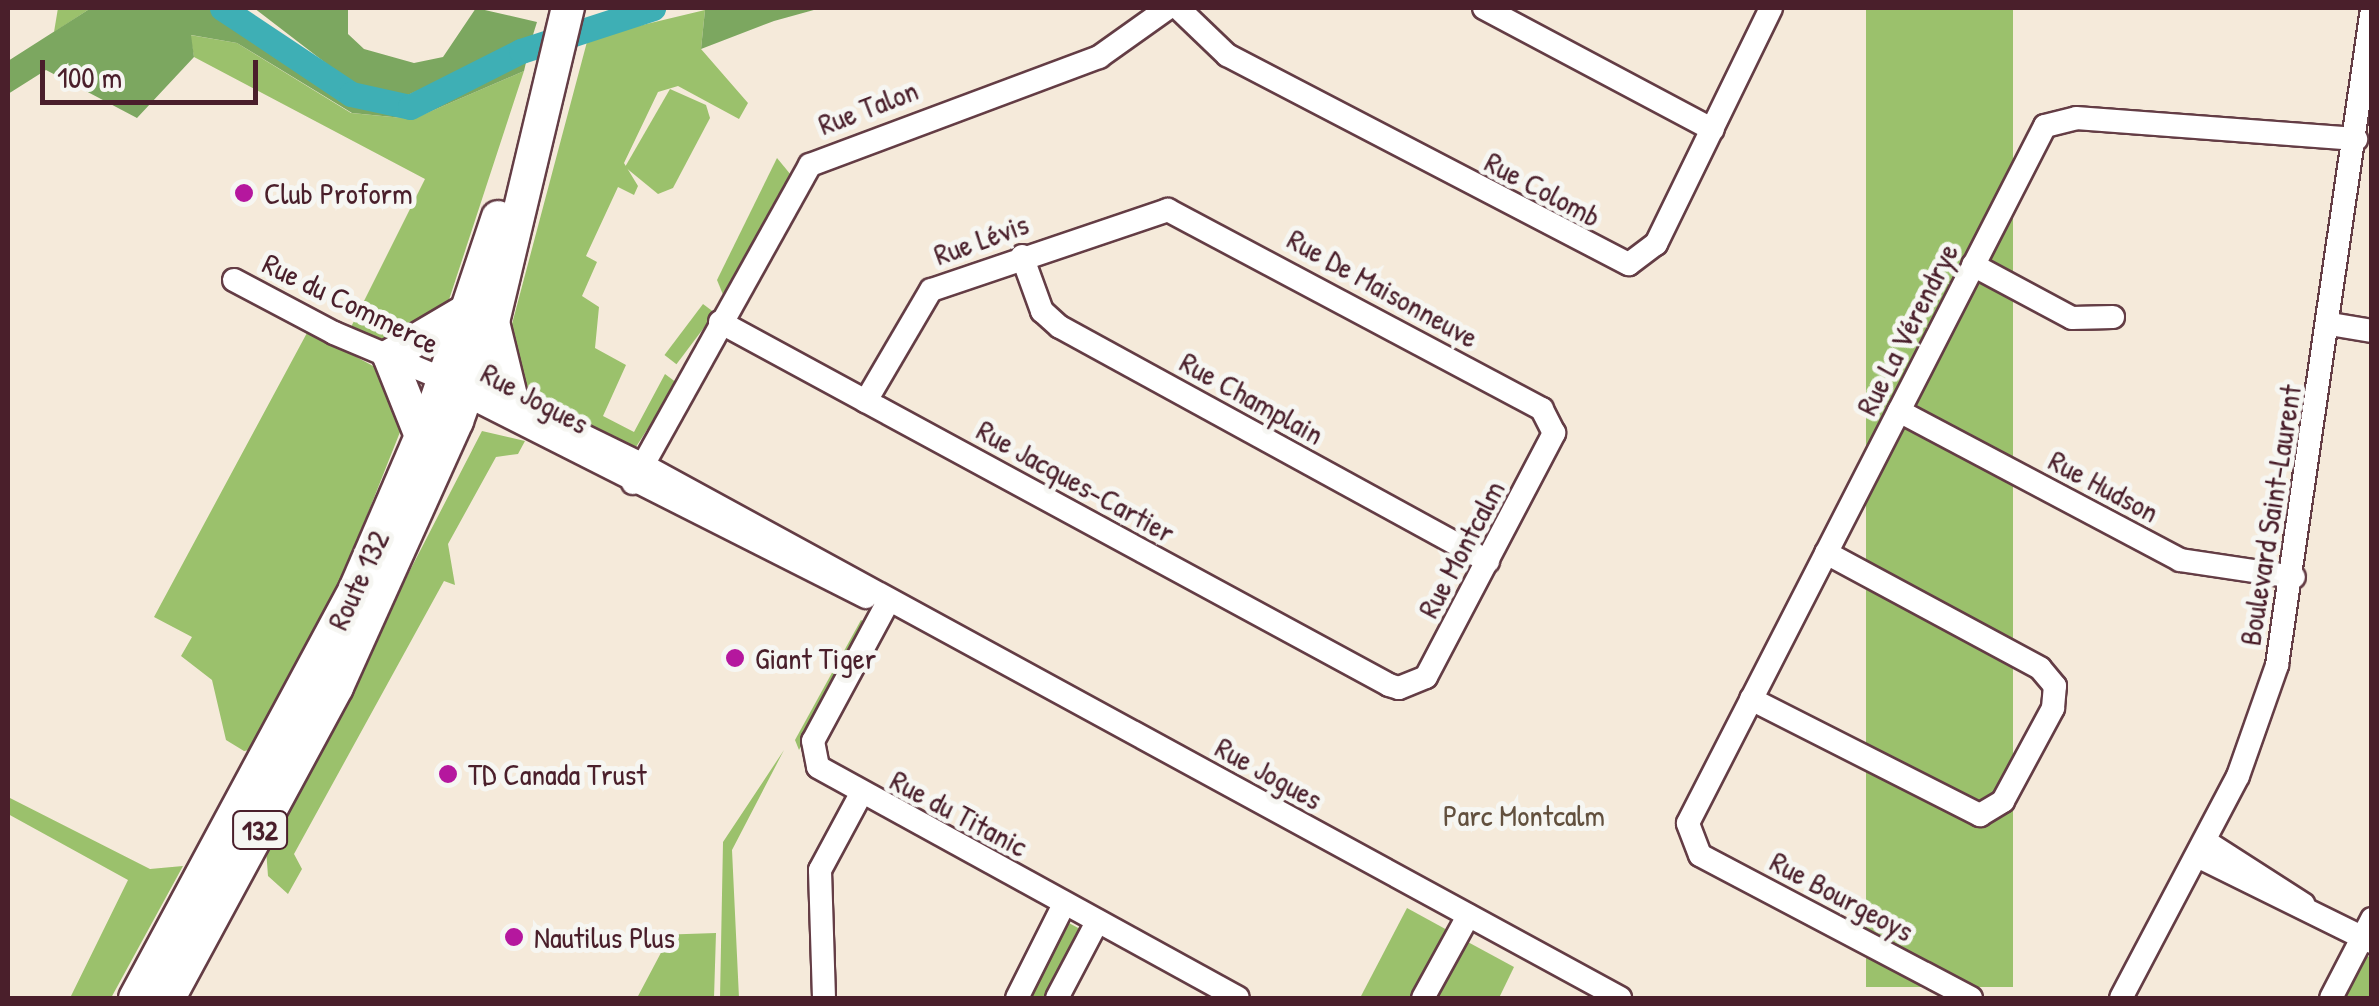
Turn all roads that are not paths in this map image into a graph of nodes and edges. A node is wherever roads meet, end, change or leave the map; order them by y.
1 (1168, 8) edge
2 (1178, 8) edge
3 (1484, 8) edge
4 (1771, 8) edge
5 (2372, 10) edge
6 (563, 28) edge
7 (1713, 130) junction
8 (2356, 139) junction
9 (1176, 212) joint
10 (1022, 256) junction
11 (1973, 266) junction
12 (234, 280) dead end
13 (480, 316) junction
14 (2113, 317) dead end
15 (720, 322) junction
16 (2330, 324) junction
17 (2372, 330) edge
18 (389, 356) junction
19 (460, 387) junction
20 (512, 400) junction
21 (866, 401) junction
22 (1899, 410) junction
23 (1553, 426) joint
24 (421, 436) junction
25 (638, 474) junction
26 (1826, 553) junction
27 (1488, 561) junction
28 (2294, 578) junction
29 (889, 600) junction
30 (1404, 688) joint
31 (1751, 699) junction
32 (861, 794) junction
33 (1689, 841) joint
34 (2201, 848) junction
35 (1064, 904) junction
36 (1468, 916) junction
37 (1097, 922) junction
38 (2368, 932) edge
39 (135, 998) edge
40 (169, 998) edge
41 (824, 998) edge
42 (1017, 998) edge
43 (1057, 998) edge
44 (1238, 998) edge
45 (1424, 998) edge
46 (1620, 998) edge
47 (1972, 998) edge
48 (2121, 998) edge
49 (2331, 998) edge

1 - 15 street, Rue Talon
2 - 7 street, Rue Colomb
3 - 7 street
4 - 7 street, Rue Colomb
5 - 8 street, Boulevard Saint-Laurent
6 - 13 highway, Route 132 / 132
8 - 11 street, Rue La Vérendrye
8 - 16 street, Boulevard Saint-Laurent
9 - 10 street, Rue Lévis
9 - 23 street, Rue De Maisonneuve
10 - 21 street, Rue Lévis
10 - 27 street, Rue Champlain
11 - 14 street
11 - 22 street, Rue La Vérendrye
12 - 18 street, Rue du Commerce
13 - 18 highway
13 - 19 highway, Route 132 / 132
13 - 20 highway
15 - 21 street, Rue Jacques-Cartier
15 - 25 street, Rue Talon
16 - 17 street
16 - 28 street, Boulevard Saint-Laurent
18 - 19 street, Rue du Commerce
18 - 24 highway
19 - 20 street, Rue Jogues
19 - 24 highway, Route 132 / 132
19 - 25 street, Rue Jogues
19 - 40 highway, Route 132 / 132
20 - 25 street, Rue Jogues
21 - 30 street, Rue Jacques-Cartier
22 - 26 street, Rue La Vérendrye
22 - 28 street, Rue Hudson
23 - 27 street, Rue Montcalm
24 - 39 highway, Route 132 / 132
25 - 29 street, Rue Jogues
26 - 31 street, Rue La Vérendrye
26 - 31 street
27 - 30 street, Rue Montcalm
28 - 34 street, Boulevard Saint-Laurent
29 - 32 street, Rue du Titanic
29 - 36 street, Rue Jogues
31 - 33 street, Rue La Vérendrye
32 - 35 street, Rue du Titanic
32 - 41 street
33 - 47 street, Rue Bourgeoys
34 - 38 street
34 - 48 street, Boulevard Saint-Laurent
35 - 37 street, Rue du Titanic
35 - 42 street
36 - 45 street
36 - 46 street, Rue Jogues
37 - 43 street
37 - 44 street, Rue du Titanic
38 - 49 street

